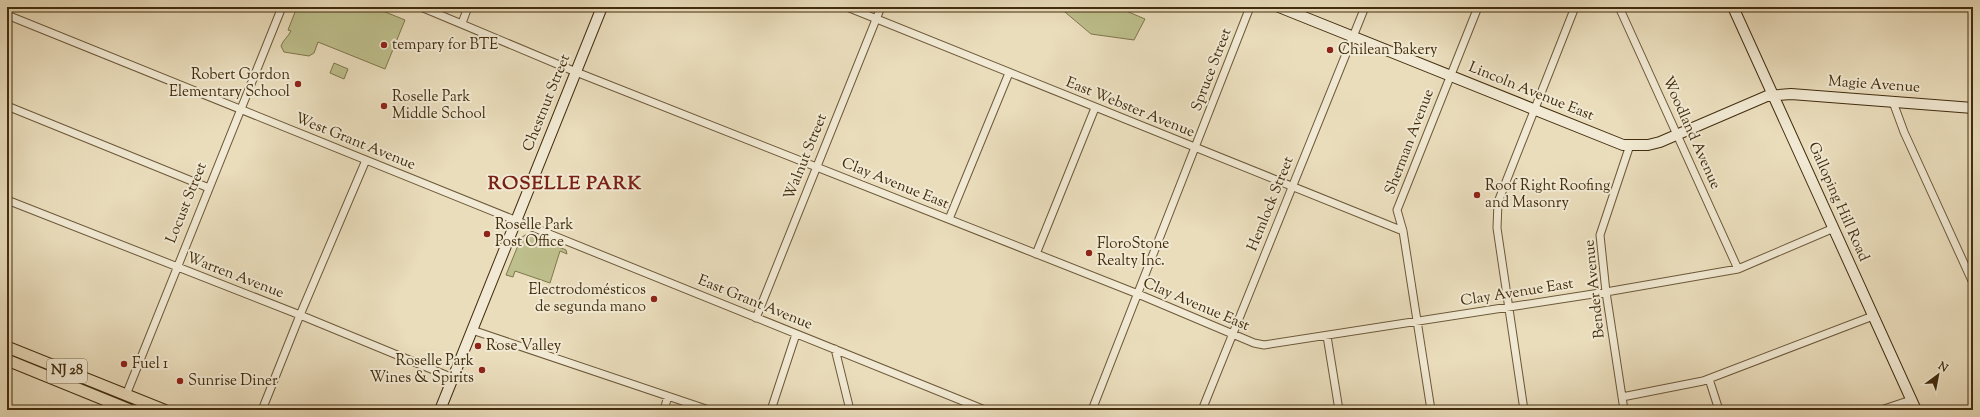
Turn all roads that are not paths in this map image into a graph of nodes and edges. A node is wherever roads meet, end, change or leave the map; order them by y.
1 (282, 7) edge
2 (421, 7) edge
3 (468, 7) edge
4 (602, 7) edge
5 (847, 7) edge
6 (881, 7) edge
7 (1250, 7) edge
8 (1279, 7) edge
9 (1364, 7) edge
10 (1478, 7) edge
11 (1575, 7) edge
12 (1619, 7) edge
13 (1733, 7) edge
14 (7, 15) edge
15 (876, 19) junction
16 (462, 23) junction
17 (1353, 37) junction
18 (576, 72) junction
19 (1009, 73) junction
20 (1450, 76) junction
21 (1773, 95) junction
22 (1893, 102) junction
23 (7, 106) edge
24 (1095, 108) junction
25 (1973, 108) edge
26 (241, 110) junction
27 (1534, 110) junction
28 (1678, 134) junction
29 (1630, 145) junction
30 (1195, 148) junction
31 (366, 160) junction
32 (817, 167) junction
33 (1292, 187) junction
34 (209, 188) junction
35 (7, 200) edge
36 (949, 219) junction
37 (516, 221) junction
38 (1834, 228) junction
39 (1403, 231) junction
40 (1036, 254) junction
41 (177, 267) junction
42 (1738, 269) junction
43 (1973, 283) edge
44 (1606, 292) junction
45 (1138, 294) junction
46 (1509, 308) junction
47 (300, 315) junction
48 (1873, 316) junction
49 (756, 318) junction
50 (1417, 322) junction
51 (472, 330) junction
52 (796, 334) junction
53 (1232, 334) junction
54 (1327, 336) junction
55 (7, 347) edge
56 (835, 349) junction
57 (7, 360) edge
58 (453, 378) junction
59 (1709, 379) junction
60 (126, 395) junction
61 (668, 396) junction
62 (1622, 397) junction
63 (1911, 400) junction
64 (124, 409) edge
65 (164, 410) edge
66 (262, 410) edge
67 (440, 410) edge
68 (664, 410) edge
69 (709, 410) edge
70 (771, 410) edge
71 (849, 410) edge
72 (984, 410) edge
73 (1092, 410) edge
74 (1202, 410) edge
75 (1339, 410) edge
76 (1431, 410) edge
77 (1524, 410) edge
78 (1624, 410) edge
79 (1719, 410) edge
80 (1881, 410) edge
81 (1916, 410) edge

1 - 26 street, Locust Street
2 - 16 street, Clay Avenue East
3 - 16 street
4 - 18 street, Chestnut Street
5 - 15 street, East Webster Avenue
6 - 15 street, Walnut Street
7 - 30 street, Spruce Street
8 - 17 street, Lincoln Avenue East
9 - 17 street, Hemlock Street
10 - 20 street, Sherman Avenue
11 - 27 street
12 - 28 street, Woodland Avenue
13 - 21 street, Galloping Hill Road
14 - 26 street, West Grant Avenue
15 - 19 street, East Webster Avenue
15 - 32 street, Walnut Street
16 - 18 street, Clay Avenue East
17 - 20 street, Lincoln Avenue East
17 - 33 street, Hemlock Street
18 - 32 street, Clay Avenue East
18 - 37 street, Chestnut Street
19 - 24 street, East Webster Avenue
19 - 36 street
20 - 27 street, Lincoln Avenue East
20 - 39 street, Sherman Avenue
21 - 22 street, Magie Avenue
21 - 28 street, Lincoln Avenue East
21 - 38 street, Galloping Hill Road
22 - 25 street, Magie Avenue
22 - 43 street
23 - 34 street
24 - 30 street, East Webster Avenue
24 - 40 street
26 - 31 street, West Grant Avenue
26 - 34 street, Locust Street
27 - 29 street, Lincoln Avenue East
27 - 46 street
28 - 29 street, Lincoln Avenue East
28 - 42 street, Woodland Avenue
29 - 44 street, Bender Avenue
30 - 33 street, East Webster Avenue
30 - 45 street, Spruce Street
31 - 37 street, West Grant Avenue
31 - 47 street
32 - 36 street, Clay Avenue East
32 - 49 street, Walnut Street
33 - 39 street, East Webster Avenue
33 - 53 street, Hemlock Street
34 - 41 street, Locust Street
35 - 41 street, Warren Avenue
36 - 40 street, Clay Avenue East
37 - 49 street, East Grant Avenue
37 - 51 street, Chestnut Street
38 - 42 street, Clay Avenue East
38 - 48 street, Galloping Hill Road
39 - 50 street, Sherman Avenue
40 - 45 street, Clay Avenue East
41 - 47 street, Warren Avenue
41 - 60 street, Locust Street
42 - 44 street, Clay Avenue East
44 - 46 street, Clay Avenue East
44 - 62 street, Bender Avenue
45 - 53 street, Clay Avenue East
45 - 73 street, Spruce Street
46 - 50 street, Clay Avenue East
46 - 77 street
47 - 58 street, Warren Avenue
47 - 66 street
48 - 59 street
48 - 63 street, Galloping Hill Road
49 - 52 street, East Grant Avenue
50 - 54 street, Clay Avenue East
50 - 76 street, Sherman Avenue
51 - 58 street, Chestnut Street
51 - 61 street
52 - 56 street, East Grant Avenue
52 - 70 street
53 - 54 street, Clay Avenue East
53 - 74 street, Hemlock Street
54 - 75 street
55 - 60 main road, NJ 28
56 - 71 street
56 - 72 street, East Grant Avenue
57 - 64 main road, NJ 28
58 - 67 street, Chestnut Street
59 - 62 street
59 - 79 street
60 - 64 street, Locust Street
60 - 65 main road, NJ 28
61 - 68 street
61 - 69 street
62 - 78 street, Bender Avenue
63 - 80 street
63 - 81 street, Galloping Hill Road

